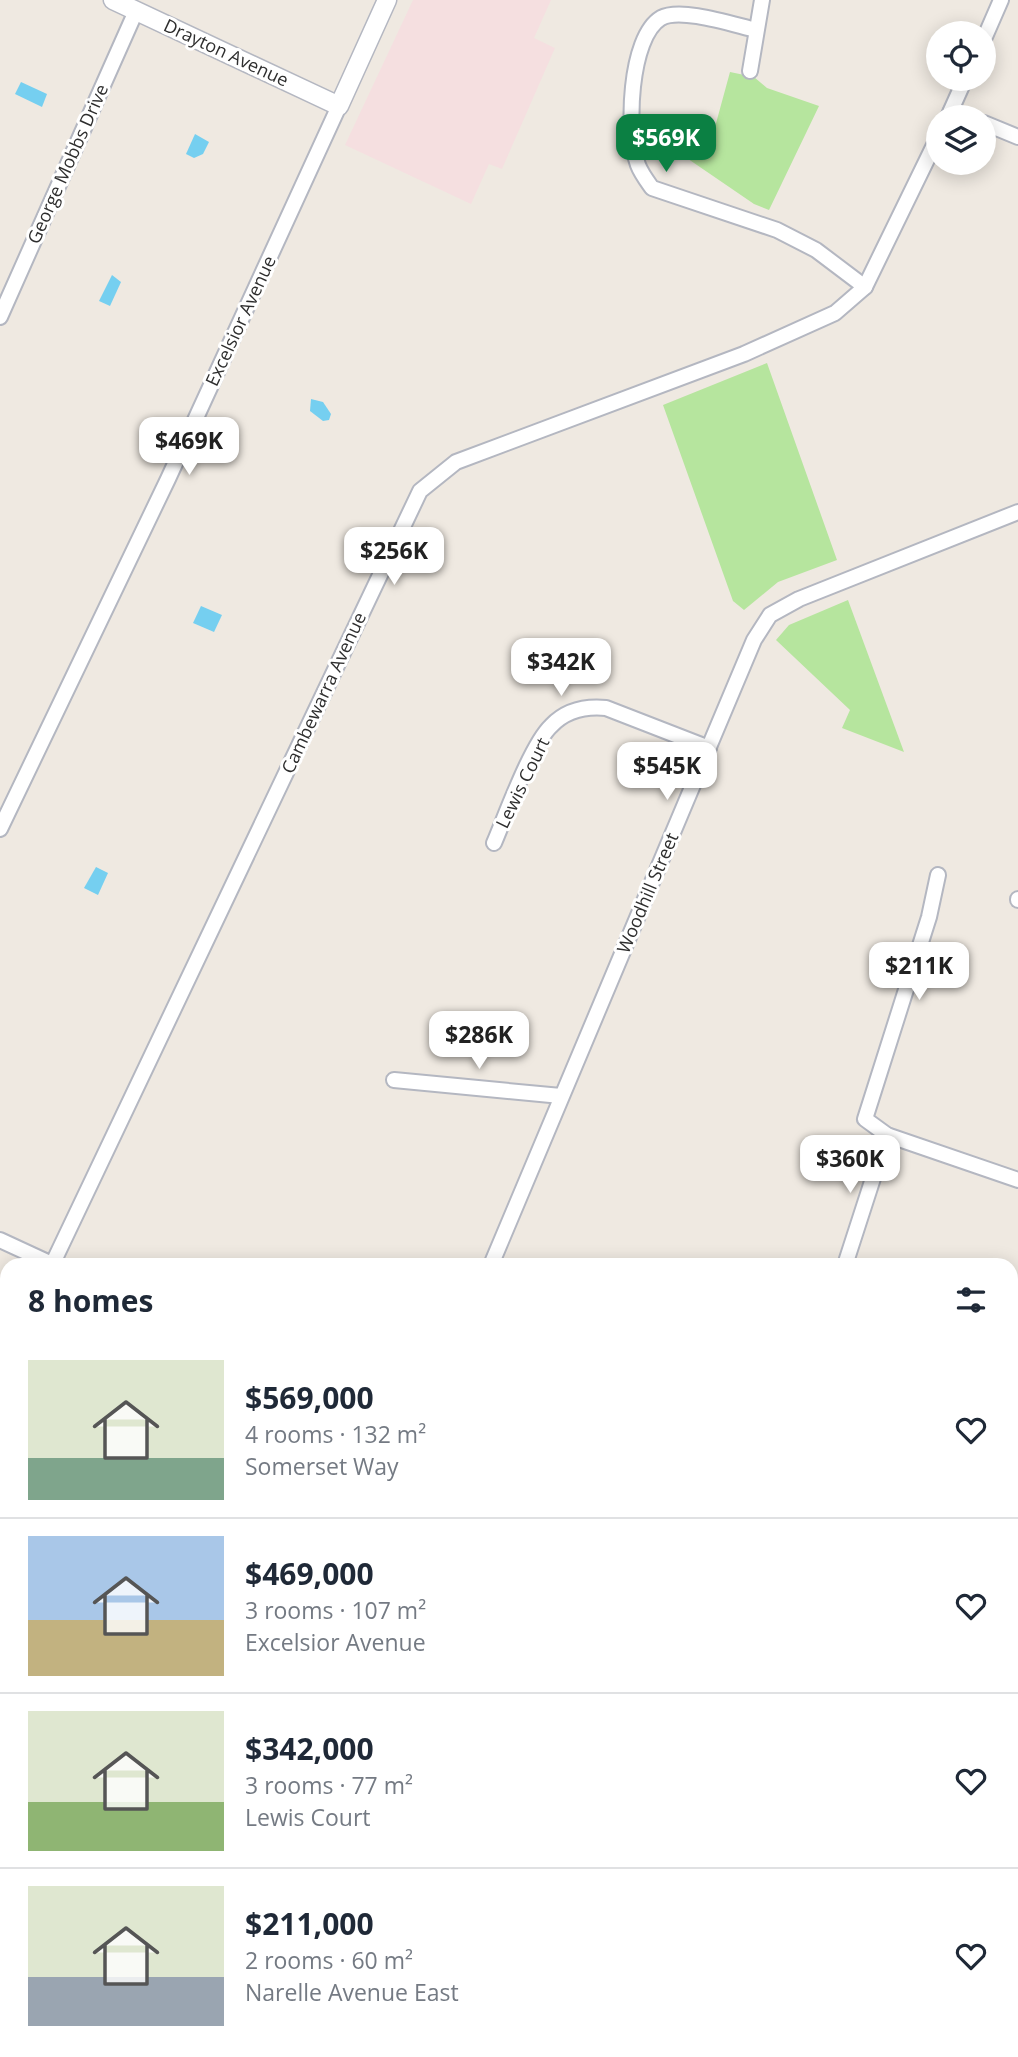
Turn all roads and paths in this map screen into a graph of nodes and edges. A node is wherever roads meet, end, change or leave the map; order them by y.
1 (113, 0) edge
2 (387, 0) edge
3 (762, 0) edge
4 (1001, 0) edge
5 (136, 11) junction
6 (992, 21) edge
7 (756, 30) junction
8 (750, 71) dead end
9 (339, 106) junction
10 (996, 128) edge
11 (1018, 136) edge
12 (926, 161) edge
13 (864, 287) junction
14 (0, 317) edge
15 (1018, 512) edge
16 (709, 748) junction
17 (0, 829) edge
18 (494, 843) dead end
19 (938, 875) dead end
20 (394, 1080) dead end
21 (561, 1096) junction
22 (887, 1135) junction
23 (1018, 1180) edge
24 (0, 1240) edge
25 (38, 1258) edge
26 (56, 1258) edge
27 (494, 1258) edge
28 (847, 1258) edge

1 - 5 street, Drayton Avenue
2 - 9 street, Excelsior Avenue
3 - 7 street
4 - 6 street
5 - 9 street, Drayton Avenue
5 - 14 street, George Mobbs Drive
7 - 8 street
7 - 13 street
9 - 17 street, Excelsior Avenue
10 - 11 street
12 - 13 street, Cambewarra Avenue
13 - 26 street, Cambewarra Avenue
15 - 16 street, Woodhill Street
16 - 18 street, Lewis Court
16 - 21 street, Woodhill Street
19 - 22 street
20 - 21 street
21 - 27 street, Woodhill Street
22 - 23 street
22 - 28 street
24 - 25 street

